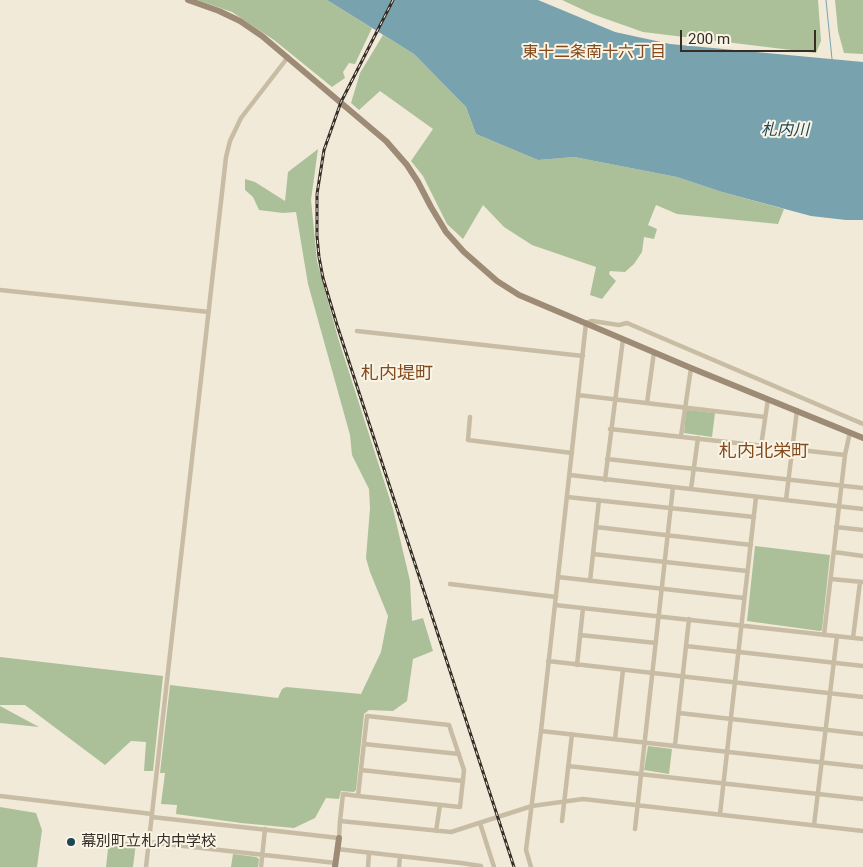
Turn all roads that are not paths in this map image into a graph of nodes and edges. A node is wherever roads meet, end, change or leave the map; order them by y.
1 (188, 0) edge
2 (288, 57) junction
3 (0, 290) edge
4 (209, 312) junction
5 (586, 323) junction
6 (357, 331) dead end
7 (623, 339) junction
8 (654, 352) junction
9 (583, 356) junction
10 (691, 368) junction
11 (578, 395) junction
12 (614, 399) junction
13 (768, 399) junction
14 (647, 403) junction
15 (684, 407) junction
16 (797, 410) junction
17 (765, 416) junction
18 (470, 417) dead end
19 (863, 424) edge
20 (610, 428) junction
21 (850, 432) junction
22 (681, 436) junction
23 (698, 438) junction
24 (863, 438) edge
25 (761, 446) junction
26 (791, 449) junction
27 (572, 452) junction
28 (845, 455) junction
29 (607, 459) junction
30 (694, 468) junction
31 (570, 475) junction
32 (788, 479) junction
33 (605, 480) junction
34 (841, 485) junction
35 (673, 487) junction
36 (863, 488) edge
37 (691, 489) junction
38 (756, 496) junction
39 (567, 497) junction
40 (599, 500) junction
41 (786, 500) junction
42 (839, 506) junction
43 (671, 508) junction
44 (863, 509) edge
45 (754, 518) junction
46 (596, 527) junction
47 (836, 527) junction
48 (863, 530) edge
49 (668, 535) junction
50 (751, 545) junction
51 (834, 552) junction
52 (593, 554) junction
53 (863, 556) edge
54 (665, 562) junction
55 (747, 572) junction
56 (558, 577) junction
57 (830, 579) junction
58 (590, 581) junction
59 (861, 582) edge
60 (450, 584) dead end
61 (662, 589) junction
62 (556, 597) junction
63 (744, 598) junction
64 (555, 605) junction
65 (583, 608) junction
66 (659, 616) junction
67 (689, 619) junction
68 (741, 626) junction
69 (580, 635) junction
70 (824, 635) junction
71 (837, 636) junction
72 (853, 638) junction
73 (863, 639) edge
74 (656, 643) junction
75 (686, 646) junction
76 (738, 652) junction
77 (548, 661) junction
78 (834, 662) junction
79 (576, 665) junction
80 (863, 666) edge
81 (623, 670) junction
82 (652, 673) junction
83 (683, 676) junction
84 (735, 682) junction
85 (830, 693) junction
86 (863, 697) edge
87 (679, 713) junction
88 (731, 718) junction
89 (826, 730) junction
90 (541, 731) junction
91 (572, 734) junction
92 (863, 734) edge
93 (615, 739) junction
94 (645, 742) junction
95 (364, 744) junction
96 (675, 746) junction
97 (727, 752) junction
98 (459, 754) junction
99 (822, 763) junction
100 (568, 766) junction
101 (863, 767) edge
102 (361, 770) junction
103 (641, 774) junction
104 (463, 781) junction
105 (723, 783) junction
106 (818, 794) junction
107 (0, 796) edge
108 (358, 796) junction
109 (863, 799) edge
110 (564, 802) junction
111 (440, 805) junction
112 (638, 805) junction
113 (532, 806) junction
114 (720, 814) junction
115 (152, 816) junction
116 (340, 821) junction
117 (562, 821) dead end
118 (480, 823) junction
119 (814, 825) junction
120 (266, 829) junction
121 (635, 829) dead end
122 (436, 831) junction
123 (863, 831) edge
124 (338, 838) junction
125 (148, 842) junction
126 (337, 849) junction
127 (370, 853) junction
128 (262, 855) junction
129 (400, 856) junction
130 (431, 860) junction
131 (335, 865) edge
132 (461, 865) edge
133 (146, 867) edge
134 (261, 867) edge
135 (368, 867) edge
136 (399, 867) edge
137 (430, 867) edge
138 (481, 867) edge
139 (494, 867) edge
140 (531, 867) edge

1 - 2 street
2 - 4 street
2 - 5 street
3 - 4 street
4 - 115 street
5 - 7 street
5 - 9 street
5 - 19 street
6 - 9 street
7 - 8 street
7 - 12 street
8 - 10 street
8 - 14 street
9 - 11 street
10 - 13 street
10 - 15 street
11 - 12 street
11 - 27 street
12 - 14 street
12 - 20 street
13 - 16 street
13 - 17 street
14 - 15 street
15 - 17 street
15 - 22 street
16 - 21 street
16 - 26 street
17 - 25 street
18 - 27 street
20 - 22 street
20 - 29 street
21 - 24 street
21 - 28 street
22 - 23 street
23 - 25 street
23 - 30 street
25 - 26 street
26 - 28 street
26 - 32 street
27 - 31 street
28 - 34 street
29 - 30 street
29 - 33 street
30 - 32 street
30 - 37 street
31 - 33 street
31 - 39 street
32 - 34 street
32 - 41 street
33 - 35 street
34 - 36 street
34 - 42 street
35 - 37 street
35 - 43 street
37 - 38 street
38 - 41 street
38 - 45 street
39 - 40 street
39 - 56 street
40 - 43 street
40 - 46 street
41 - 42 street
42 - 44 street
42 - 47 street
43 - 45 street
43 - 49 street
45 - 50 street
46 - 49 street
46 - 52 street
47 - 48 street
47 - 51 street
49 - 50 street
49 - 54 street
50 - 55 street
51 - 53 street
51 - 57 street
52 - 54 street
52 - 58 street
54 - 55 street
54 - 61 street
55 - 63 street
56 - 58 street
56 - 62 street
57 - 59 street
57 - 70 street
58 - 61 street
59 - 72 street
60 - 62 street
61 - 63 street
61 - 66 street
62 - 64 street
63 - 68 street
64 - 65 street
64 - 77 street
65 - 66 street
65 - 69 street
66 - 67 street
66 - 74 street
67 - 68 street
67 - 75 street
68 - 70 street
68 - 76 street
69 - 74 street
69 - 79 street
70 - 71 street
71 - 72 street
71 - 78 street
72 - 73 street
74 - 82 street
75 - 76 street
75 - 83 street
76 - 78 street
76 - 84 street
77 - 79 street
77 - 90 street
78 - 80 street
78 - 85 street
79 - 81 street
81 - 82 street
81 - 93 street
82 - 83 street
82 - 94 street
83 - 84 street
83 - 87 street
84 - 85 street
84 - 88 street
85 - 86 street
85 - 89 street
87 - 88 street
87 - 96 street
88 - 89 street
88 - 97 street
89 - 92 street
89 - 99 street
90 - 91 street
90 - 113 street
91 - 93 street
91 - 100 street
93 - 94 street
94 - 96 street
94 - 103 street
95 - 98 street
95 - 98 street
95 - 102 street
96 - 97 street
97 - 99 street
97 - 105 street
98 - 104 street
99 - 101 street
99 - 106 street
100 - 103 street
100 - 110 street
102 - 104 street
102 - 108 street
103 - 105 street
103 - 112 street
104 - 111 street
105 - 106 street
105 - 114 street
106 - 109 street
106 - 119 street
107 - 115 street
108 - 111 street
108 - 116 street
110 - 112 street
110 - 113 street
110 - 117 street
111 - 122 street
112 - 114 street
112 - 121 street
113 - 118 street
113 - 140 street
114 - 119 street
115 - 120 street
115 - 125 street
116 - 122 street
116 - 124 street
118 - 122 street
118 - 139 street
119 - 123 street
120 - 124 street
120 - 128 street
124 - 126 street
125 - 128 street
125 - 133 street
126 - 127 street
126 - 131 street
127 - 129 street
127 - 135 street
128 - 131 street
128 - 134 street
129 - 130 street
129 - 136 street
130 - 132 street
130 - 137 street
132 - 138 street

